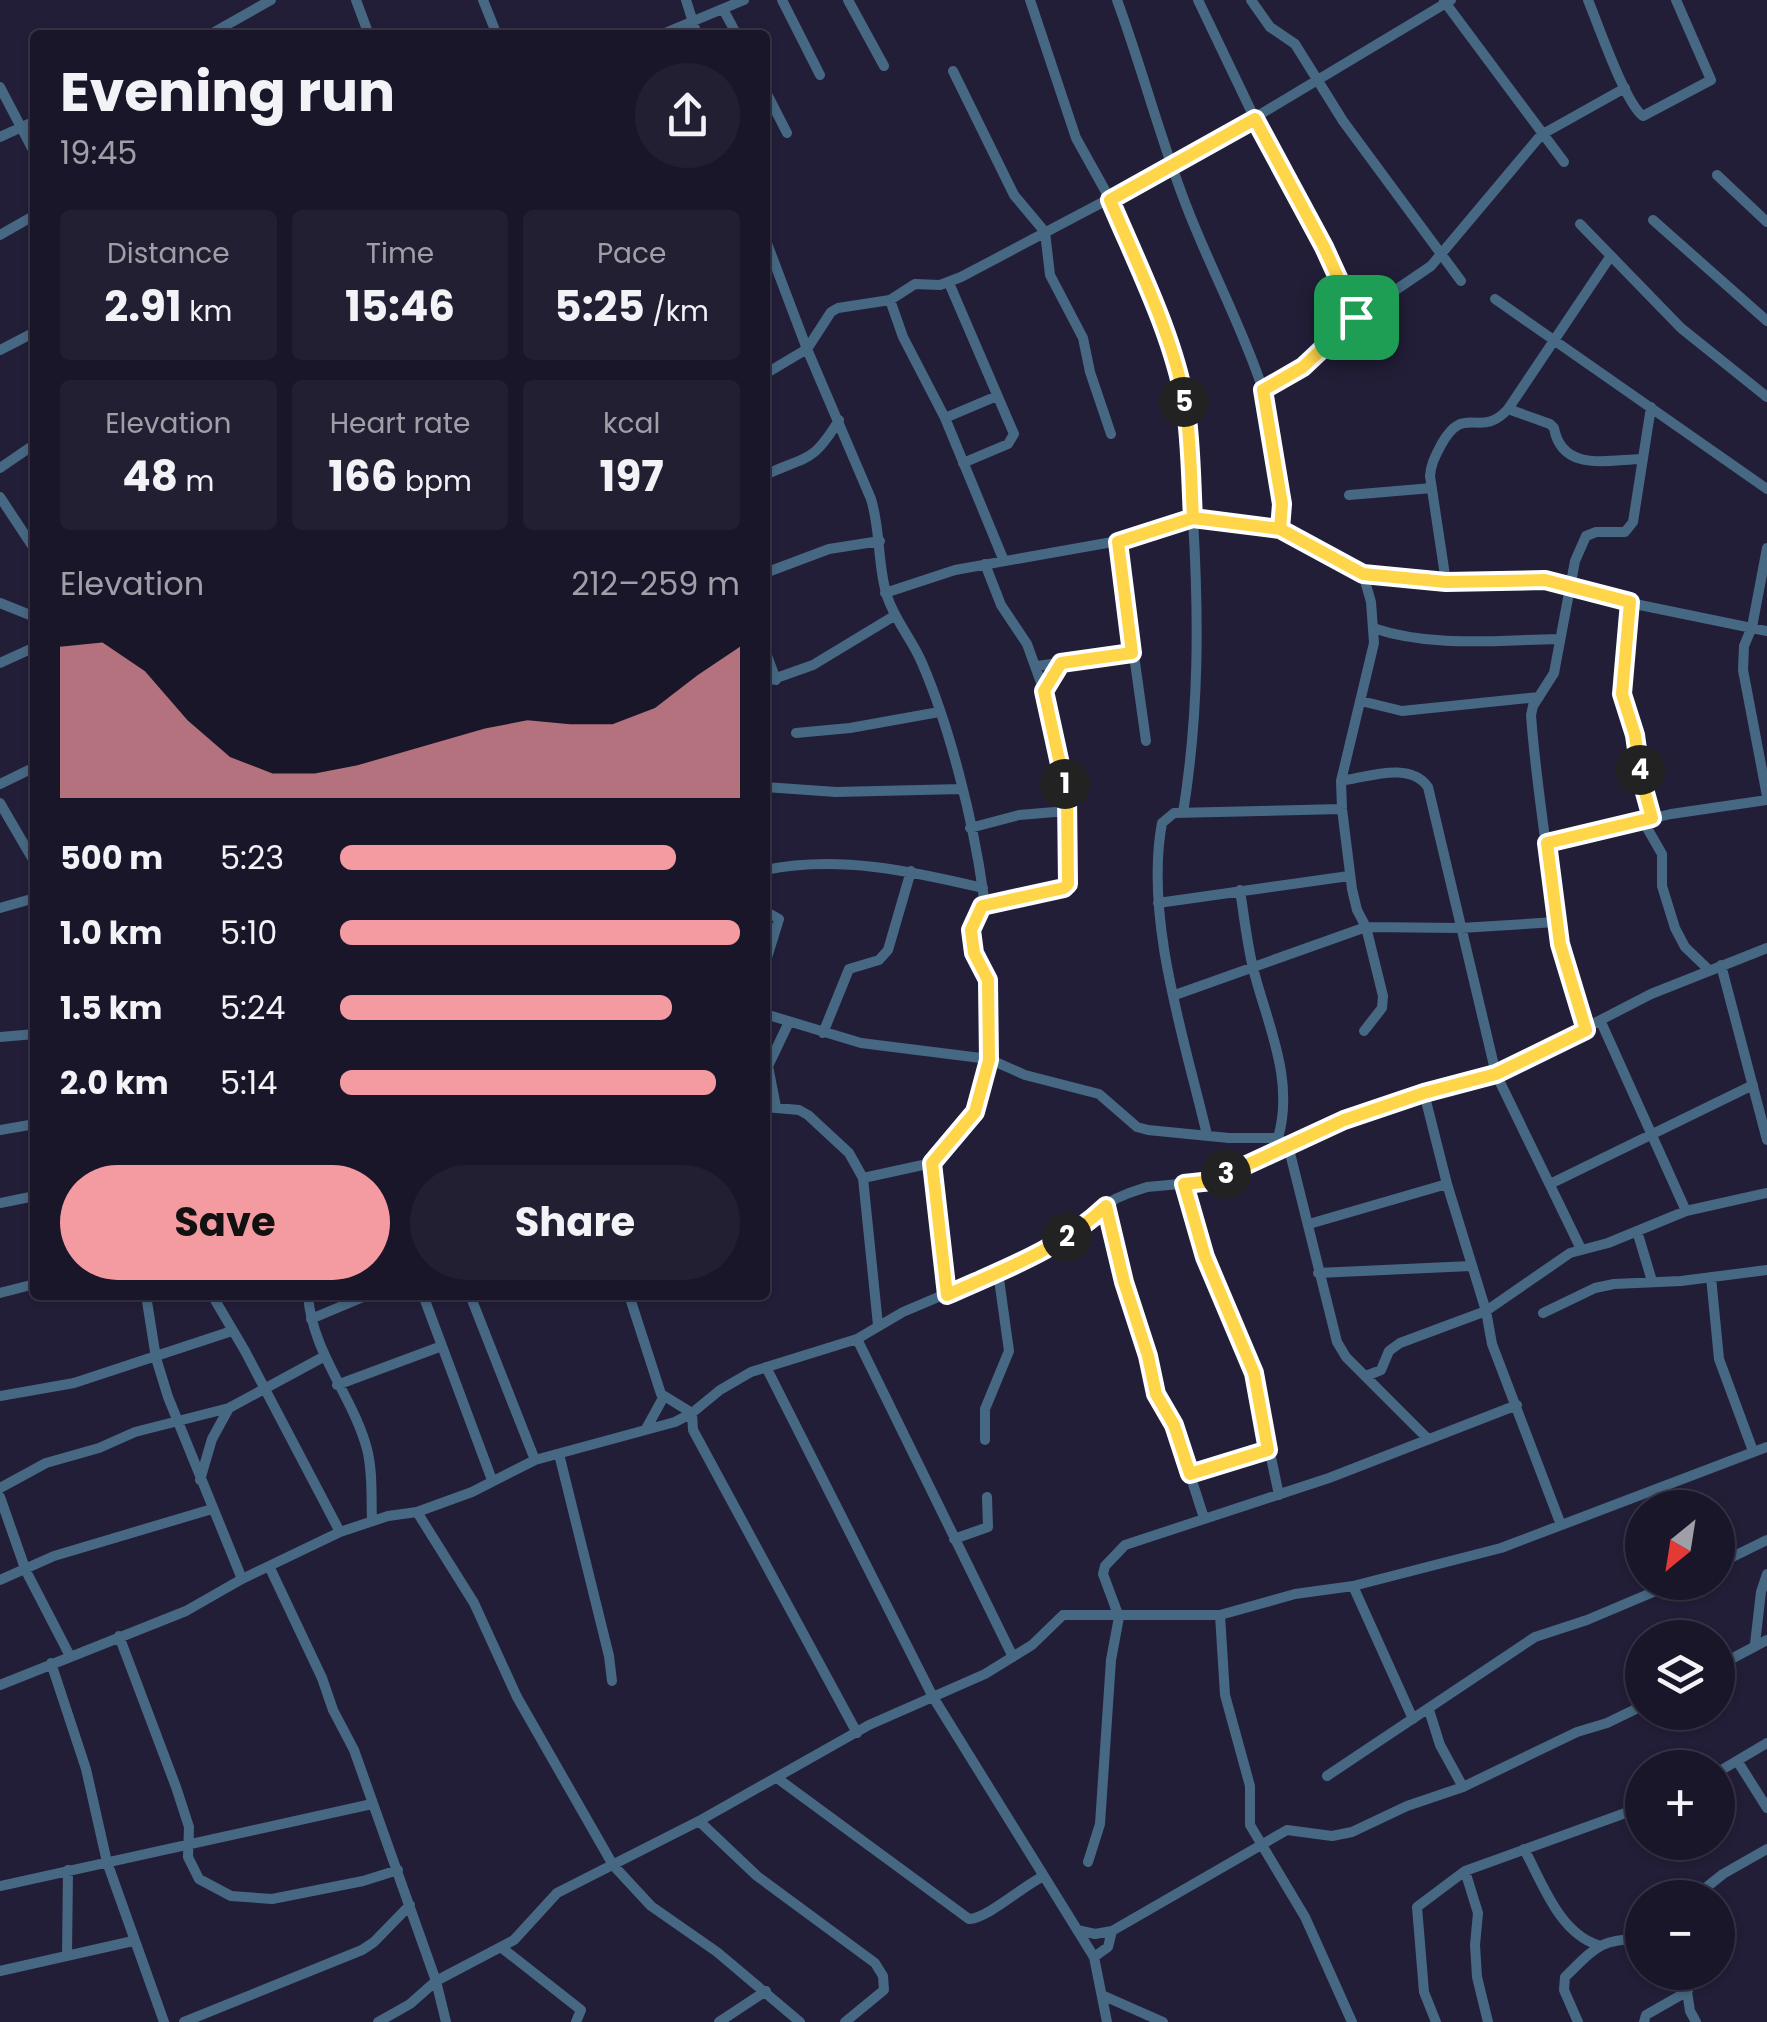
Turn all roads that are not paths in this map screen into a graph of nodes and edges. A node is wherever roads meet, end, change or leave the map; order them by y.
1 (271, 0) edge
2 (356, 0) edge
3 (483, 0) edge
4 (686, 0) edge
5 (744, 0) edge
6 (782, 0) edge
7 (848, 0) edge
8 (1030, 0) edge
9 (1117, 0) edge
10 (1198, 0) edge
11 (1250, 0) edge
12 (1588, 0) edge
13 (1676, 0) edge
14 (1447, 1) edge
15 (723, 9) junction
16 (695, 22) junction
17 (218, 30) edge
18 (366, 30) edge
19 (495, 30) edge
20 (673, 30) edge
21 (696, 30) edge
22 (734, 30) edge
23 (884, 66) dead end
24 (953, 72) dead end
25 (820, 76) dead end
26 (1317, 79) junction
27 (0, 88) edge
28 (1625, 88) junction
29 (770, 100) edge
30 (1255, 119) junction
31 (30, 123) edge
32 (20, 128) junction
33 (787, 133) dead end
34 (1541, 136) junction
35 (0, 138) edge
36 (30, 145) edge
37 (1564, 162) dead end
38 (1172, 166) junction
39 (1718, 175) dead end
40 (1110, 200) junction
41 (30, 218) edge
42 (1653, 220) dead end
43 (1767, 222) edge
44 (1580, 224) dead end
45 (1045, 232) junction
46 (0, 235) edge
47 (770, 251) edge
48 (1440, 254) junction
49 (1610, 257) junction
50 (1460, 281) dead end
51 (949, 283) junction
52 (1495, 298) dead end
53 (890, 300) junction
54 (1356, 317) junction
55 (1767, 320) edge
56 (30, 335) edge
57 (1554, 338) junction
58 (808, 349) junction
59 (0, 350) edge
60 (770, 371) edge
61 (1263, 390) junction
62 (998, 396) junction
63 (1767, 398) edge
64 (1651, 407) junction
65 (1508, 409) junction
66 (945, 418) junction
67 (839, 420) junction
68 (1110, 434) dead end
69 (30, 447) edge
70 (1641, 459) junction
71 (964, 464) junction
72 (0, 468) edge
73 (770, 473) edge
74 (1432, 488) junction
75 (1767, 489) edge
76 (1349, 495) dead end
77 (0, 497) edge
78 (1193, 518) junction
79 (1280, 529) junction
80 (880, 541) junction
81 (30, 542) edge
82 (1118, 542) junction
83 (1767, 548) edge
84 (1004, 561) junction
85 (986, 564) junction
86 (770, 571) edge
87 (1363, 574) junction
88 (1446, 582) junction
89 (1570, 585) junction
90 (886, 592) junction
91 (0, 602) edge
92 (1630, 602) junction
93 (30, 615) edge
94 (894, 616) junction
95 (1752, 626) junction
96 (1374, 628) junction
97 (1767, 631) edge
98 (1558, 639) junction
99 (30, 649) edge
100 (1132, 653) junction
101 (0, 663) edge
102 (1061, 663) junction
103 (1037, 666) junction
104 (771, 681) edge
105 (1044, 691) junction
106 (1539, 697) junction
107 (1361, 701) junction
108 (939, 712) junction
109 (796, 733) dead end
110 (1767, 735) edge
111 (1146, 741) dead end
112 (1757, 744) junction
113 (30, 770) edge
114 (1341, 780) junction
115 (0, 784) edge
116 (770, 787) edge
117 (962, 789) junction
118 (1767, 798) edge
119 (0, 803) edge
120 (1342, 808) junction
121 (1067, 810) junction
122 (1183, 813) junction
123 (1648, 819) junction
124 (970, 828) junction
125 (1547, 843) junction
126 (30, 854) edge
127 (770, 870) edge
128 (911, 871) junction
129 (1349, 876) junction
130 (983, 888) junction
131 (1240, 890) junction
132 (30, 899) edge
133 (1158, 904) junction
134 (982, 906) junction
135 (0, 908) edge
136 (770, 914) edge
137 (1556, 922) junction
138 (1366, 927) junction
139 (1461, 928) junction
140 (770, 948) edge
141 (1767, 948) edge
142 (1721, 965) junction
143 (1252, 966) junction
144 (1709, 970) junction
145 (1175, 995) junction
146 (770, 1016) edge
147 (789, 1022) junction
148 (1601, 1022) junction
149 (1586, 1030) junction
150 (1364, 1031) dead end
151 (823, 1032) junction
152 (30, 1034) edge
153 (0, 1036) edge
154 (989, 1060) junction
155 (770, 1062) edge
156 (1496, 1074) junction
157 (1753, 1086) junction
158 (1424, 1093) junction
159 (770, 1107) edge
160 (1764, 1109) edge
161 (30, 1125) edge
162 (0, 1130) edge
163 (1652, 1132) junction
164 (1207, 1135) junction
165 (1767, 1140) edge
166 (1283, 1141) junction
167 (932, 1163) junction
168 (863, 1178) junction
169 (1184, 1184) junction
170 (1447, 1184) junction
171 (1550, 1184) junction
172 (1767, 1193) edge
173 (30, 1197) edge
174 (0, 1203) edge
175 (1106, 1206) junction
176 (1686, 1211) junction
177 (1309, 1224) junction
178 (1638, 1231) junction
179 (1581, 1249) junction
180 (1471, 1266) junction
181 (1767, 1270) edge
182 (998, 1272) junction
183 (1318, 1273) junction
184 (1711, 1278) junction
185 (1652, 1281) junction
186 (30, 1285) edge
187 (0, 1293) edge
188 (947, 1295) junction
189 (147, 1300) edge
190 (215, 1300) edge
191 (309, 1300) edge
192 (356, 1300) edge
193 (426, 1300) edge
194 (472, 1300) edge
195 (631, 1300) edge
196 (1486, 1312) junction
197 (1543, 1313) dead end
198 (311, 1319) junction
199 (878, 1325) junction
200 (232, 1331) junction
201 (858, 1339) junction
202 (442, 1346) junction
203 (326, 1356) junction
204 (156, 1358) junction
205 (766, 1368) junction
206 (1366, 1376) junction
207 (336, 1384) junction
208 (264, 1386) junction
209 (0, 1396) edge
210 (663, 1398) junction
211 (1517, 1405) junction
212 (229, 1408) junction
213 (692, 1413) junction
214 (177, 1422) junction
215 (675, 1422) junction
216 (646, 1429) junction
217 (693, 1430) junction
218 (1427, 1438) junction
219 (984, 1440) dead end
220 (1767, 1447) edge
221 (1268, 1450) junction
222 (1754, 1451) junction
223 (559, 1454) junction
224 (534, 1460) junction
225 (1190, 1474) junction
226 (200, 1480) junction
227 (492, 1480) junction
228 (0, 1488) edge
229 (1279, 1496) junction
230 (0, 1497) edge
231 (986, 1497) dead end
232 (212, 1509) junction
233 (417, 1512) junction
234 (1204, 1518) junction
235 (372, 1520) junction
236 (1562, 1526) junction
237 (340, 1532) junction
238 (954, 1539) junction
239 (1767, 1540) edge
240 (1735, 1556) edge
241 (269, 1566) junction
242 (26, 1570) junction
243 (1767, 1574) edge
244 (242, 1579) junction
245 (0, 1580) edge
246 (1353, 1586) junction
247 (1634, 1600) edge
248 (1220, 1616) junction
249 (1119, 1617) junction
250 (119, 1636) junction
251 (1761, 1642) edge
252 (70, 1656) junction
253 (1012, 1657) junction
254 (1735, 1657) edge
255 (51, 1663) junction
256 (612, 1681) dead end
257 (0, 1685) edge
258 (934, 1696) junction
259 (1429, 1710) junction
260 (1625, 1714) edge
261 (1413, 1719) junction
262 (857, 1733) junction
263 (1767, 1743) edge
264 (1738, 1762) junction
265 (1735, 1764) edge
266 (1327, 1776) dead end
267 (776, 1778) junction
268 (1463, 1787) junction
269 (372, 1804) junction
270 (1767, 1808) edge
271 (1625, 1812) edge
272 (699, 1821) junction
273 (190, 1844) junction
274 (1260, 1844) junction
275 (1524, 1849) junction
276 (1767, 1849) edge
277 (107, 1862) junction
278 (1088, 1862) dead end
279 (613, 1865) junction
280 (68, 1870) junction
281 (398, 1870) junction
282 (1465, 1871) junction
283 (1042, 1878) junction
284 (1716, 1880) edge
285 (0, 1886) edge
286 (410, 1905) junction
287 (1077, 1930) junction
288 (1112, 1930) junction
289 (1625, 1938) edge
290 (133, 1941) junction
291 (1598, 1945) junction
292 (502, 1948) junction
293 (67, 1956) junction
294 (1094, 1957) junction
295 (0, 1971) edge
296 (436, 1981) junction
297 (766, 1991) junction
298 (1688, 1991) joint
299 (1104, 1996) junction
300 (164, 2022) edge
301 (184, 2022) edge
302 (378, 2022) edge
303 (446, 2022) edge
304 (576, 2022) edge
305 (720, 2022) edge
306 (800, 2022) edge
307 (845, 2022) edge
308 (1107, 2022) edge
309 (1163, 2022) edge
310 (1352, 2022) edge
311 (1436, 2022) edge
312 (1488, 2022) edge
313 (1578, 2022) edge
314 (1644, 2022) edge
315 (1696, 2022) edge

1 - 17 street
2 - 18 street
3 - 19 street
4 - 16 street
5 - 15 street
6 - 25 street
7 - 23 street
8 - 40 street
9 - 38 street
10 - 30 street
11 - 26 street
12 - 28 street
13 - 28 street
14 - 26 street
14 - 34 street
15 - 16 street
15 - 22 street
16 - 20 street
16 - 21 street
24 - 45 street
26 - 30 street
26 - 48 street
27 - 32 street
28 - 34 street
29 - 33 street
30 - 38 street
30 - 54 street
31 - 32 street
32 - 35 street
32 - 36 street
34 - 37 street
34 - 48 street
38 - 40 street
38 - 61 street
39 - 43 street
40 - 45 street
40 - 78 street
41 - 46 street
42 - 55 street
44 - 49 street
45 - 51 street
45 - 68 street
47 - 58 street
48 - 50 street
48 - 54 street
49 - 57 street
49 - 63 street
51 - 53 street
51 - 62 street
52 - 57 street
53 - 58 street
53 - 66 street
54 - 61 street
56 - 59 street
57 - 64 street
57 - 65 street
58 - 60 street
58 - 67 street
61 - 79 street
62 - 66 street
62 - 71 street
64 - 70 street
64 - 75 street
65 - 70 street
65 - 74 street
66 - 71 street
67 - 73 street
67 - 80 street
69 - 72 street
70 - 89 street
71 - 84 street
74 - 76 street
74 - 88 street
77 - 81 street
78 - 79 street
78 - 82 street
78 - 122 street
79 - 87 street
80 - 86 street
80 - 90 street
82 - 84 street
82 - 100 street
83 - 95 street
84 - 85 street
85 - 90 street
85 - 103 street
87 - 88 street
87 - 96 street
88 - 89 street
89 - 92 street
89 - 98 street
90 - 94 street
91 - 93 street
92 - 95 street
92 - 123 street
94 - 104 street
94 - 108 street
95 - 97 street
95 - 112 street
96 - 98 street
96 - 107 street
98 - 106 street
99 - 101 street
100 - 102 street
100 - 111 street
102 - 103 street
102 - 105 street
103 - 105 street
105 - 121 street
106 - 107 street
106 - 125 street
107 - 114 street
108 - 109 street
108 - 117 street
110 - 112 street
112 - 118 street
113 - 115 street
114 - 120 street
114 - 139 street
116 - 117 street
117 - 124 street
118 - 123 street
119 - 126 street
120 - 122 street
120 - 129 street
121 - 124 street
121 - 134 street
122 - 133 street
123 - 125 street
123 - 144 street
124 - 130 street
125 - 137 street
127 - 128 street
128 - 130 street
128 - 151 street
129 - 131 street
129 - 138 street
130 - 134 street
131 - 133 street
131 - 143 street
132 - 135 street
133 - 145 street
134 - 154 street
136 - 140 street
137 - 139 street
137 - 149 street
138 - 139 street
138 - 143 street
138 - 150 street
139 - 156 street
141 - 142 street
142 - 144 street
142 - 157 street
143 - 145 street
143 - 166 street
144 - 148 street
145 - 164 street
146 - 147 street
147 - 151 street
147 - 155 street
148 - 149 street
148 - 163 street
149 - 156 street
151 - 154 street
152 - 153 street
154 - 164 street
154 - 167 street
156 - 158 street
156 - 171 street
157 - 160 street
157 - 163 street
158 - 166 street
158 - 170 street
159 - 168 street
160 - 165 street
161 - 162 street
163 - 171 street
163 - 176 street
164 - 166 street
166 - 169 street
166 - 177 street
167 - 168 street
167 - 188 street
168 - 199 street
169 - 175 street
169 - 221 street
170 - 177 street
170 - 180 street
171 - 179 street
172 - 176 street
173 - 174 street
175 - 182 street
175 - 225 street
176 - 178 street
177 - 183 street
178 - 179 street
178 - 185 street
179 - 196 street
180 - 183 street
180 - 196 street
181 - 184 street
182 - 188 street
182 - 219 street
183 - 206 street
184 - 185 street
184 - 222 street
185 - 197 street
186 - 187 street
188 - 199 street
189 - 204 street
190 - 200 street
191 - 198 street
192 - 198 street
193 - 202 street
194 - 224 street
195 - 210 street
196 - 206 street
196 - 211 street
198 - 203 street
199 - 201 street
200 - 204 street
200 - 208 street
201 - 205 street
201 - 238 street
202 - 207 street
202 - 227 street
203 - 207 street
203 - 208 street
204 - 209 street
204 - 214 street
205 - 213 street
205 - 258 street
206 - 218 street
207 - 235 street
208 - 212 street
208 - 237 street
210 - 213 street
210 - 216 street
211 - 218 street
211 - 236 street
212 - 214 street
212 - 226 street
213 - 215 street
213 - 217 street
214 - 226 street
214 - 228 street
215 - 216 street
215 - 217 street
216 - 223 street
217 - 262 street
218 - 229 street
220 - 222 street
221 - 225 street
221 - 229 street
222 - 236 street
223 - 224 street
223 - 256 street
224 - 227 street
225 - 234 street
226 - 232 street
227 - 233 street
229 - 234 street
230 - 242 street
231 - 238 street
232 - 242 street
232 - 244 street
233 - 235 street
233 - 279 street
234 - 249 street
235 - 237 street
236 - 246 street
237 - 241 street
238 - 253 street
239 - 240 street
241 - 244 street
241 - 269 street
242 - 245 street
242 - 252 street
243 - 251 street
244 - 250 street
246 - 248 street
246 - 261 street
247 - 259 street
248 - 249 street
248 - 274 street
249 - 253 street
249 - 278 street
250 - 252 street
250 - 273 street
251 - 254 street
252 - 255 street
253 - 258 street
255 - 257 street
255 - 277 street
258 - 262 street
258 - 283 street
259 - 261 street
259 - 268 street
260 - 268 street
261 - 266 street
262 - 267 street
263 - 264 street
264 - 265 street
264 - 270 street
267 - 272 street
267 - 283 street
268 - 274 street
269 - 273 street
269 - 281 street
271 - 275 street
272 - 279 street
272 - 307 street
273 - 277 street
273 - 281 street
274 - 288 street
274 - 310 street
275 - 282 street
275 - 291 street
276 - 284 street
277 - 280 street
277 - 290 street
279 - 292 street
279 - 297 street
280 - 285 street
280 - 293 street
281 - 286 street
282 - 311 street
282 - 312 street
283 - 287 street
286 - 296 street
286 - 301 street
287 - 288 street
287 - 294 street
288 - 294 street
289 - 291 street
290 - 293 street
290 - 300 street
291 - 313 street
292 - 296 street
292 - 304 street
293 - 295 street
294 - 299 street
296 - 302 street
296 - 303 street
297 - 305 street
297 - 306 street
298 - 314 street
298 - 315 street
299 - 308 street
299 - 309 street

